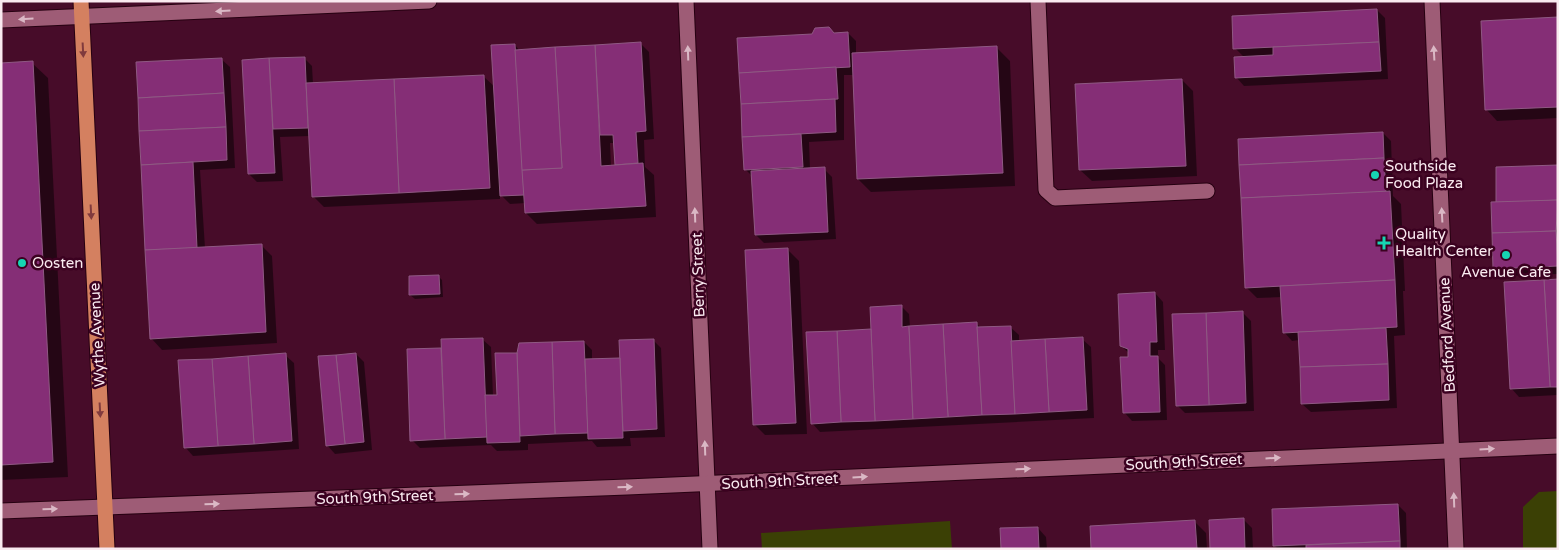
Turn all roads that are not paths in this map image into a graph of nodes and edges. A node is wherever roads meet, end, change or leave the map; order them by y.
1 (429, 1) edge
2 (686, 1) edge
3 (1038, 1) edge
4 (1432, 1) edge
5 (82, 9) edge
6 (1, 20) edge
7 (1208, 191) dead end
8 (1558, 446) edge
9 (1452, 450) junction
10 (707, 484) junction
11 (105, 508) junction
12 (1, 511) edge
13 (107, 549) edge
14 (710, 549) edge
15 (1456, 549) edge

1 -> 5 street
10 -> 2 street, Berry Street
3 - 7 street
9 -> 4 street, Bedford Avenue
5 -> 6 street
5 -> 11 main road, Wythe Avenue
9 -> 8 street, South 9th Street
10 -> 9 street, South 9th Street
15 -> 9 street, Bedford Avenue
11 -> 10 street, South 9th Street
10 - 14 street, Berry Street
12 -> 11 street, South 9th Street
11 - 13 main road, Wythe Avenue

